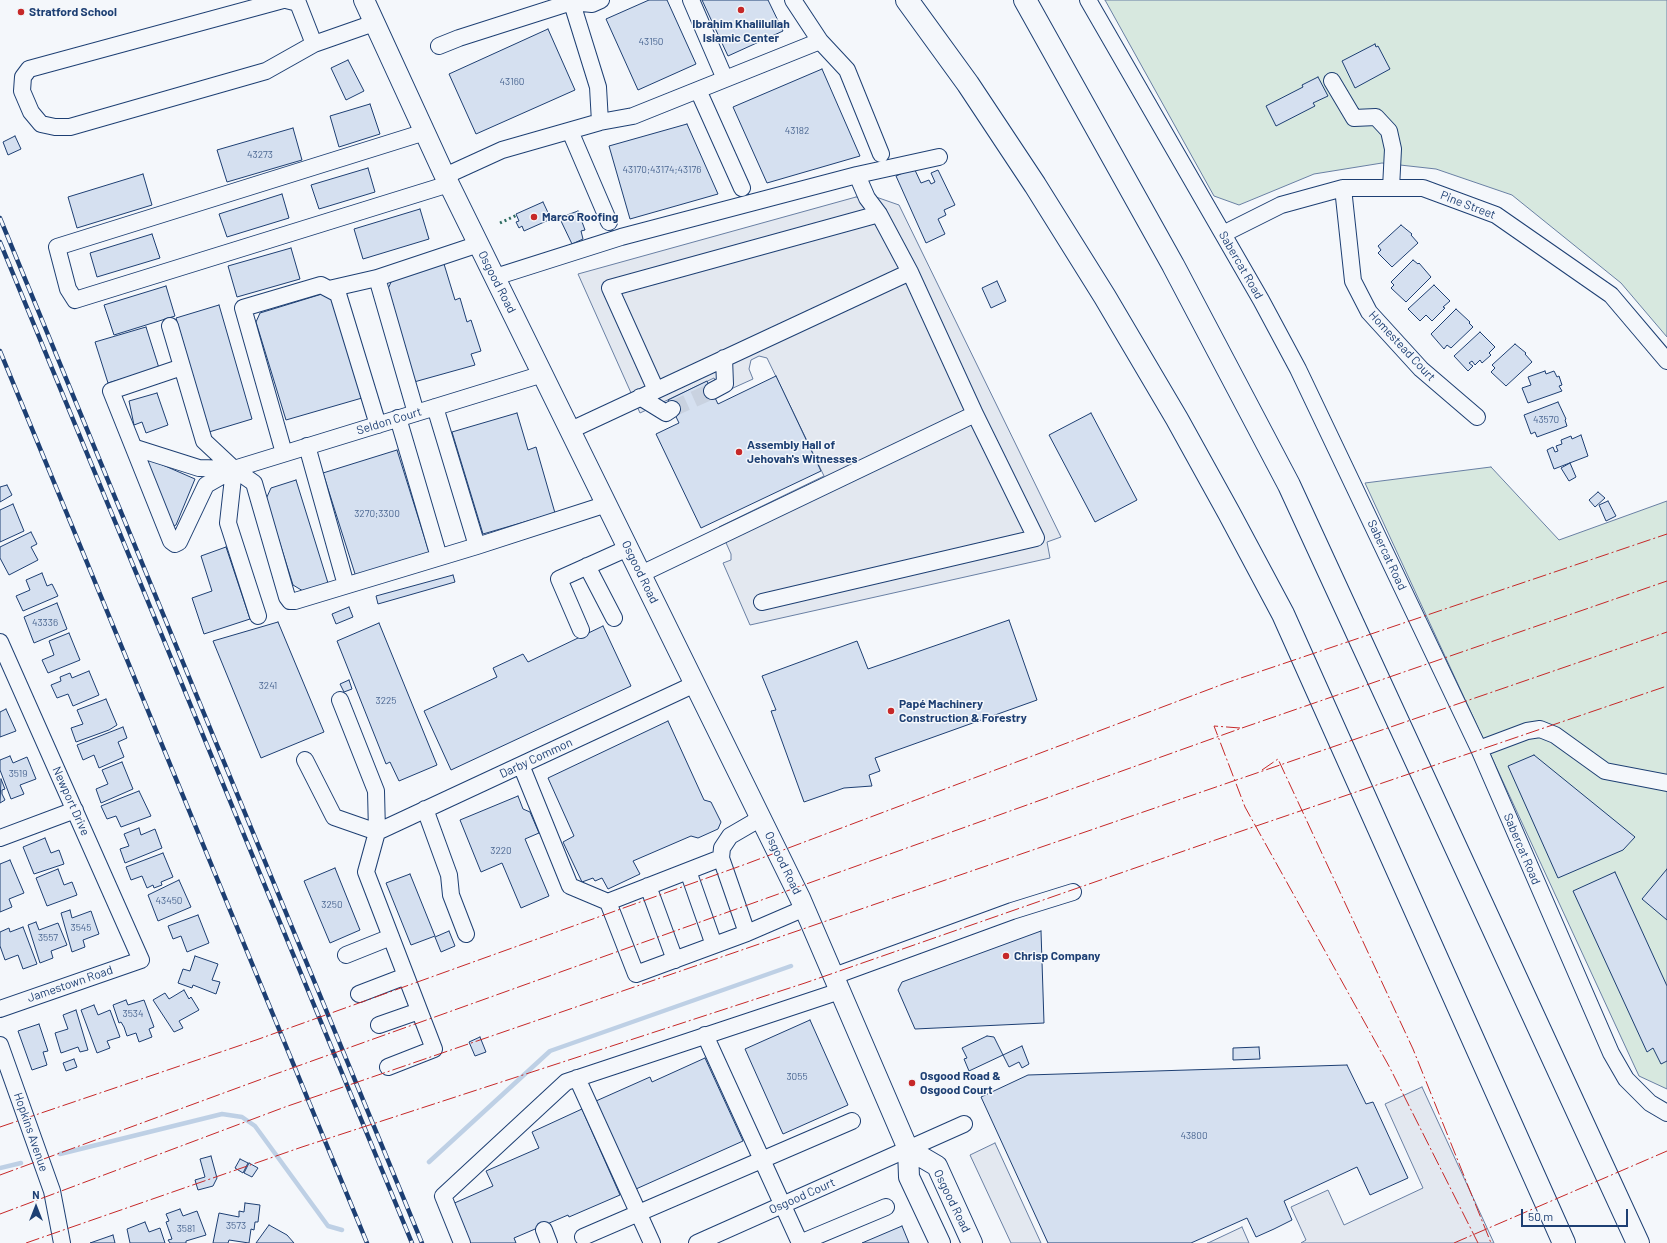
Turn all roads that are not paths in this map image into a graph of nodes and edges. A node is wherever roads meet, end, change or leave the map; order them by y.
1 (285, 0) edge
2 (364, 0) edge
3 (601, 0) edge
4 (691, 0) edge
5 (793, 0) edge
6 (907, 0) edge
7 (1025, 0) edge
8 (1088, 0) edge
9 (572, 1) edge
10 (374, 22) junction
11 (820, 41) junction
12 (314, 44) junction
13 (439, 46) dead end
14 (725, 79) junction
15 (1332, 81) dead end
16 (698, 90) junction
17 (600, 122) junction
18 (570, 131) junction
19 (425, 132) junction
20 (881, 154) dead end
21 (940, 157) dead end
22 (857, 175) junction
23 (447, 180) junction
24 (742, 188) dead end
25 (1343, 188) junction
26 (1391, 188) junction
27 (879, 214) junction
28 (609, 222) dead end
29 (1223, 234) junction
30 (479, 244) junction
31 (910, 272) junction
32 (495, 277) junction
33 (377, 278) junction
34 (329, 289) junction
35 (170, 326) dead end
36 (724, 358) junction
37 (1667, 361) edge
38 (182, 367) junction
39 (544, 374) junction
40 (656, 390) junction
41 (712, 390) tunnel mouth
42 (640, 397) junction
43 (435, 407) junction
44 (672, 409) tunnel mouth
45 (416, 413) junction
46 (975, 414) junction
47 (1477, 417) dead end
48 (398, 418) junction
49 (378, 424) junction
50 (571, 430) junction
51 (307, 446) junction
52 (136, 448) junction
53 (284, 453) junction
54 (234, 469) junction
55 (607, 504) junction
56 (477, 546) junction
57 (628, 548) junction
58 (439, 557) junction
59 (587, 566) junction
60 (641, 574) junction
61 (346, 585) junction
62 (762, 602) dead end
63 (258, 616) dead end
64 (614, 618) dead end
65 (581, 630) dead end
66 (0, 642) edge
67 (6, 675) edge
68 (695, 684) junction
69 (340, 700) dead end
70 (1479, 749) junction
71 (306, 760) dead end
72 (521, 765) junction
73 (1667, 783) edge
74 (425, 809) junction
75 (75, 810) junction
76 (761, 818) junction
77 (377, 832) junction
78 (0, 838) edge
79 (721, 858) junction
80 (688, 871) junction
81 (648, 886) junction
82 (1073, 892) dead end
83 (608, 902) junction
84 (805, 908) junction
85 (747, 933) junction
86 (466, 934) dead end
87 (391, 937) junction
88 (714, 945) junction
89 (346, 955) dead end
90 (141, 960) joint
91 (675, 960) junction
92 (406, 976) junction
93 (837, 983) junction
94 (359, 994) dead end
95 (0, 1009) edge
96 (419, 1011) junction
97 (379, 1025) dead end
98 (705, 1035) junction
99 (0, 1045) edge
100 (388, 1067) dead end
101 (577, 1078) junction
102 (1667, 1113) edge
103 (852, 1121) dead end
104 (964, 1124) dead end
105 (908, 1149) junction
106 (1523, 1156) junction
107 (762, 1160) junction
108 (783, 1205) junction
109 (886, 1207) dead end
110 (638, 1214) junction
111 (583, 1237) dead end
112 (62, 1243) edge
113 (462, 1243) edge
114 (652, 1243) edge
115 (697, 1243) edge
116 (800, 1243) edge
117 (940, 1243) edge
118 (972, 1243) edge
119 (1547, 1243) edge
120 (1564, 1243) edge
121 (1638, 1243) edge

1 - 12 street
1 - 12 street
2 - 10 main road, Osgood Road
3 - 9 street
4 - 14 street
5 - 11 street
6 - 106 highway
7 - 121 highway
8 - 29 street, Sabercat Road
9 - 13 street
9 - 17 street
10 - 12 street
10 - 19 main road, Osgood Road
11 - 14 street
11 - 20 street
14 - 16 street
15 - 26 street
16 - 17 street
16 - 24 street
17 - 18 street
18 - 23 street
18 - 28 street
19 - 23 main road, Osgood Road
19 - 23 street
21 - 22 street
22 - 27 street
22 - 32 street
23 - 30 main road, Osgood Road
25 - 26 street, Pine Street
25 - 29 street, Pine Street
25 - 47 street, Homestead Court
26 - 37 street, Pine Street
27 - 31 street
27 - 40 street
29 - 70 street, Sabercat Road
30 - 32 main road, Osgood Road
30 - 33 street
31 - 36 street
31 - 46 street
32 - 39 main road, Osgood Road
33 - 34 street
33 - 45 street
34 - 49 street
34 - 53 street
35 - 38 street
36 - 40 street
36 - 41 street
38 - 52 street
38 - 54 street
39 - 43 street, Seldon Court
39 - 50 main road, Osgood Road
40 - 42 street
42 - 44 street
42 - 50 street
43 - 45 street, Seldon Court
43 - 56 street
45 - 48 street, Seldon Court
46 - 60 street
46 - 62 street
48 - 49 street, Seldon Court
48 - 58 street
49 - 51 street, Seldon Court
50 - 55 main road, Osgood Road
51 - 53 street, Seldon Court
51 - 61 street
52 - 54 street
52 - 54 street
53 - 54 street, Seldon Court
54 - 61 street
54 - 63 street
55 - 56 street
55 - 57 main road, Osgood Road
56 - 58 street
57 - 59 street
57 - 60 main road, Osgood Road
58 - 61 street
59 - 64 street
59 - 65 street
60 - 68 main road, Osgood Road
66 - 67 street, Newport Drive
67 - 75 street, Newport Drive
68 - 72 street, Darby Common
68 - 76 main road, Osgood Road
69 - 77 street
70 - 73 street
70 - 102 street, Sabercat Road
71 - 77 street
72 - 74 street, Darby Common
72 - 83 street
74 - 77 street, Darby Common
74 - 86 street
75 - 78 street
75 - 90 street, Newport Drive
76 - 79 street
76 - 84 main road, Osgood Road
77 - 87 street
79 - 80 street
79 - 85 street
80 - 81 street
80 - 88 street
81 - 83 street
81 - 91 street
82 - 93 street
83 - 91 street
84 - 85 street
84 - 93 main road, Osgood Road
85 - 88 street
87 - 89 street
87 - 92 street
88 - 91 street
90 - 95 street, Jamestown Road
92 - 94 street
92 - 96 street
93 - 98 street
93 - 105 main road, Osgood Road
96 - 97 street
96 - 100 street
98 - 101 street
98 - 107 street
99 - 112 street, Hopkins Avenue
101 - 110 street
101 - 113 street
103 - 107 street
104 - 105 street, Osgood Court
105 - 108 street, Osgood Court
105 - 117 main road, Osgood Road
105 - 118 main road, Osgood Road
106 - 119 highway
106 - 120 highway
107 - 108 street
107 - 110 street
108 - 115 street, Osgood Court
108 - 116 street
109 - 116 street
110 - 111 street
110 - 114 street

